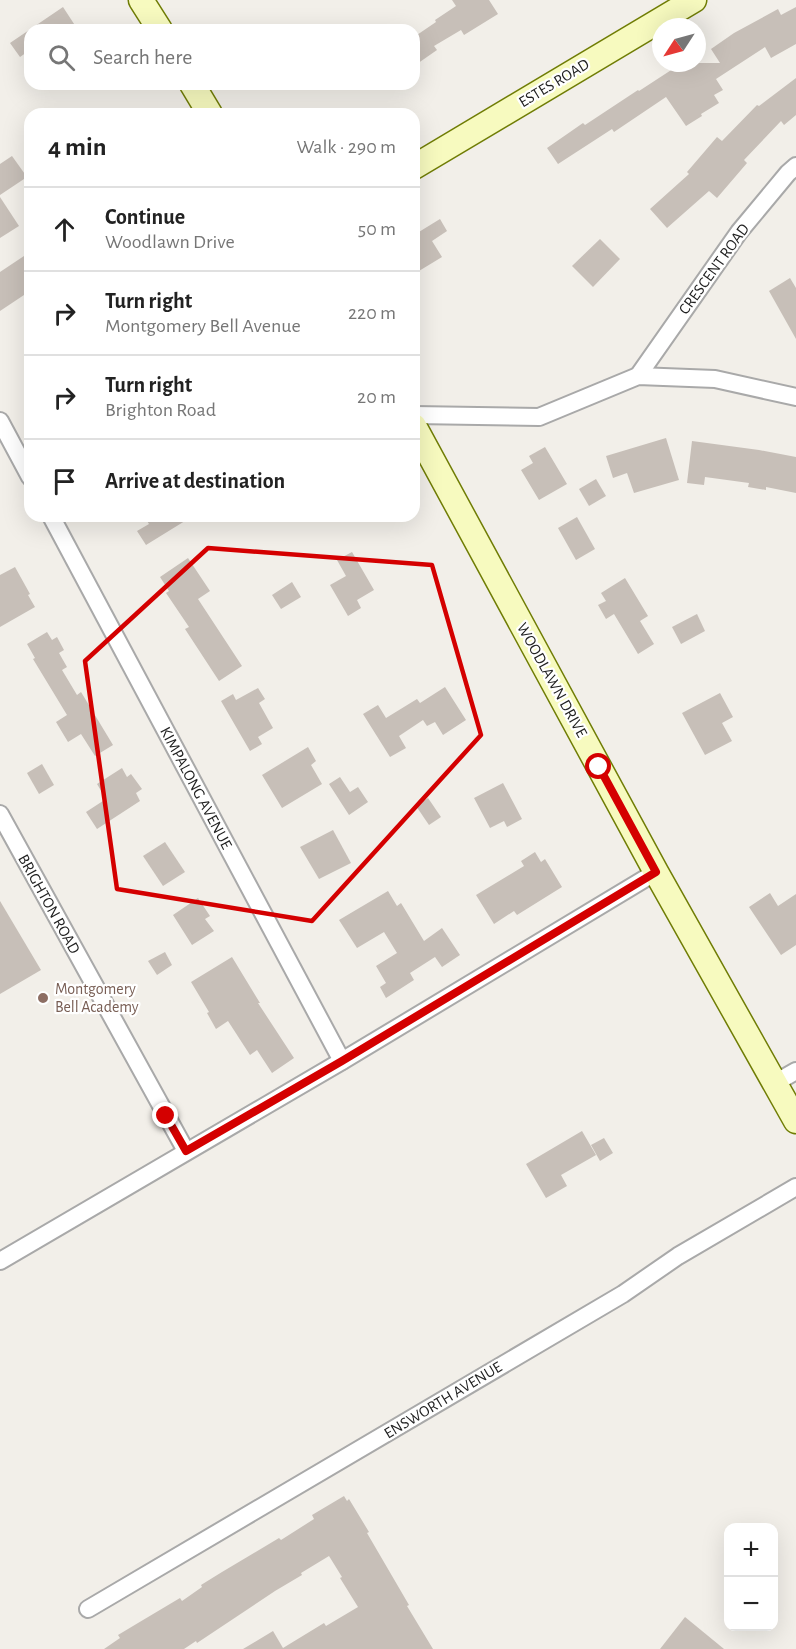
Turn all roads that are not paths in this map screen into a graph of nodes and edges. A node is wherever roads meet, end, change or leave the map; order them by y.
1 (141, 0) edge
2 (694, 0) edge
3 (156, 24) edge
4 (196, 90) edge
5 (206, 108) edge
6 (420, 163) edge
7 (796, 166) edge
8 (638, 376) junction
9 (796, 397) edge
10 (420, 415) edge
11 (0, 421) edge
12 (420, 437) edge
13 (24, 466) edge
14 (54, 522) edge
15 (0, 814) edge
16 (656, 872) junction
17 (342, 1061) junction
18 (796, 1071) edge
19 (775, 1083) junction
20 (796, 1121) edge
21 (186, 1151) junction
22 (796, 1187) edge
23 (0, 1261) edge
24 (88, 1609) dead end

1 - 3 main road
2 - 6 main road, ESTES ROAD
4 - 5 main road
7 - 8 street, CRESCENT ROAD
8 - 9 street
8 - 10 street
11 - 13 street
12 - 16 main road, WOODLAWN DRIVE
14 - 17 street, KIMPALONG AVENUE
15 - 21 street, BRIGHTON ROAD
16 - 17 street
16 - 19 main road, WOODLAWN DRIVE
17 - 21 street
18 - 19 street
19 - 20 main road, WOODLAWN DRIVE
21 - 23 street
22 - 24 street, ENSWORTH AVENUE

